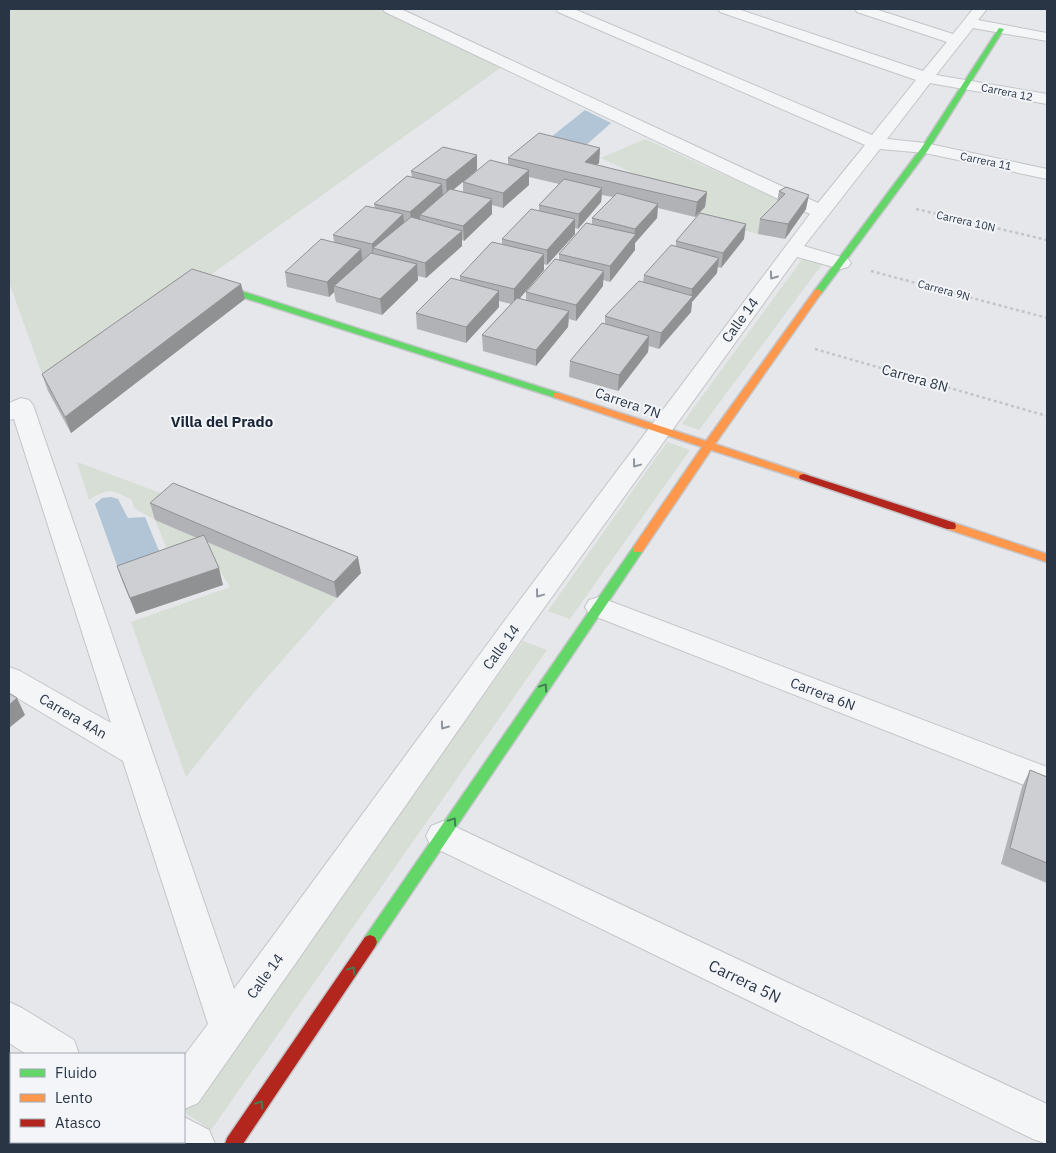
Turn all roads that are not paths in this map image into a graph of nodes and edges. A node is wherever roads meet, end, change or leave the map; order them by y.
1 (390, 9) edge
2 (563, 9) edge
3 (725, 9) edge
4 (862, 9) edge
5 (980, 9) edge
6 (969, 23) junction
7 (1001, 29) junction
8 (1047, 37) edge
9 (956, 40) junction
10 (927, 78) junction
11 (966, 84) junction
12 (1047, 99) edge
13 (876, 143) junction
14 (925, 148) junction
15 (1047, 174) edge
16 (821, 212) junction
17 (792, 249) junction
18 (841, 263) junction
19 (198, 280) edge
20 (15, 409) edge
21 (661, 430) junction
22 (708, 446) junction
23 (1047, 558) edge
24 (599, 607) junction
25 (9, 679) edge
26 (137, 753) junction
27 (1047, 780) edge
28 (443, 836) junction
29 (9, 1021) edge
30 (228, 1028) junction
31 (58, 1053) edge
32 (185, 1088) edge
33 (1047, 1125) edge
34 (233, 1144) edge

1 - 16 street
2 - 13 street, Carrera 11
3 - 10 street, Carrera 12
4 - 9 street
5 - 6 street, Calle 14
6 - 7 street
6 - 9 street, Calle 14
7 - 8 street
7 - 11 street
9 - 10 street, Calle 14
10 - 11 street, Carrera 12
10 - 13 street, Calle 14
11 - 12 street, Carrera 12
11 - 14 street
13 - 14 street, Carrera 11
13 - 16 street, Calle 14
14 - 15 street, Carrera 11
14 - 18 street
16 - 17 street, Calle 14
17 - 18 street
17 -> 21 street, Calle 14
18 - 22 street
19 - 21 street, Carrera 7N
20 - 26 street
21 - 22 street, Carrera 7N
21 -> 30 street, Calle 14
22 - 23 street, Carrera 7N
22 - 24 street
24 - 27 street, Carrera 6N
28 -> 24 street
25 - 26 street, Carrera 4An
26 - 30 street
28 - 33 street, Carrera 5N
34 -> 28 street
29 - 31 street
30 - 32 street, Calle 14

